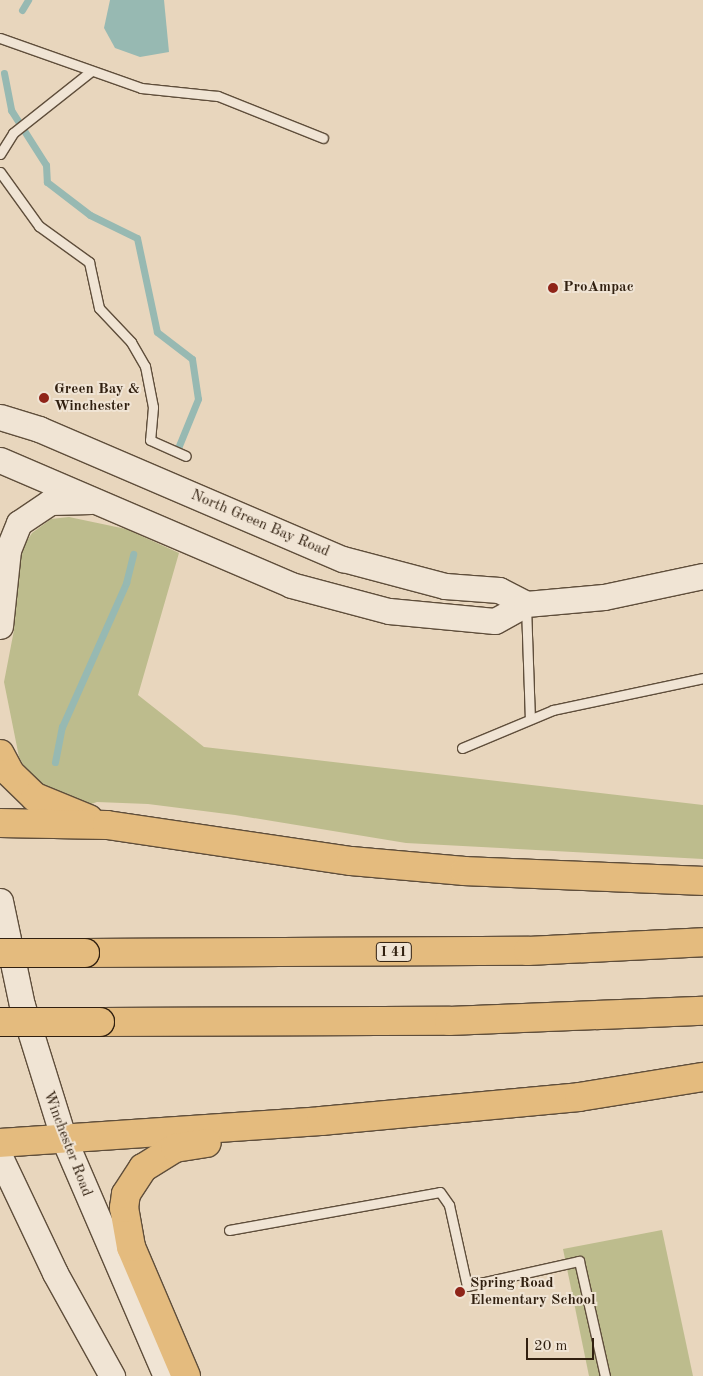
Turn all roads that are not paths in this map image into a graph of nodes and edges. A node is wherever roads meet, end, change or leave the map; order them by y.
1 (0, 38) edge
2 (90, 72) junction
3 (322, 138) dead end
4 (0, 154) edge
5 (0, 172) edge
6 (0, 417) edge
7 (186, 456) dead end
8 (0, 460) edge
9 (102, 501) junction
10 (703, 576) edge
11 (526, 604) junction
12 (0, 626) edge
13 (703, 678) edge
14 (530, 718) junction
15 (462, 748) dead end
16 (0, 754) edge
17 (0, 823) edge
18 (107, 825) junction
19 (703, 881) edge
20 (0, 900) edge
21 (703, 942) edge
22 (0, 953) edge
23 (703, 1011) edge
24 (0, 1022) edge
25 (703, 1077) edge
26 (321, 1121) junction
27 (63, 1137) junction
28 (0, 1143) edge
29 (0, 1157) edge
30 (229, 1230) dead end
31 (112, 1376) edge
32 (166, 1376) edge
33 (186, 1376) edge
34 (604, 1376) edge

1 - 2 lane
2 - 3 lane
2 - 4 lane
5 - 7 lane
6 - 11 main road, North Green Bay Road
8 - 9 main road
9 - 11 main road
9 - 12 main road
10 - 11 main road
11 - 14 lane
13 - 14 lane
14 - 15 lane
16 - 18 highway
17 - 18 highway
18 - 19 highway
20 - 27 main road, Winchester Road
21 - 22 highway, I 41, bridge
23 - 24 highway, bridge
25 - 26 highway
26 - 27 highway
26 - 33 highway
27 - 28 highway
27 - 32 main road, Winchester Road
29 - 31 main road
30 - 34 lane

